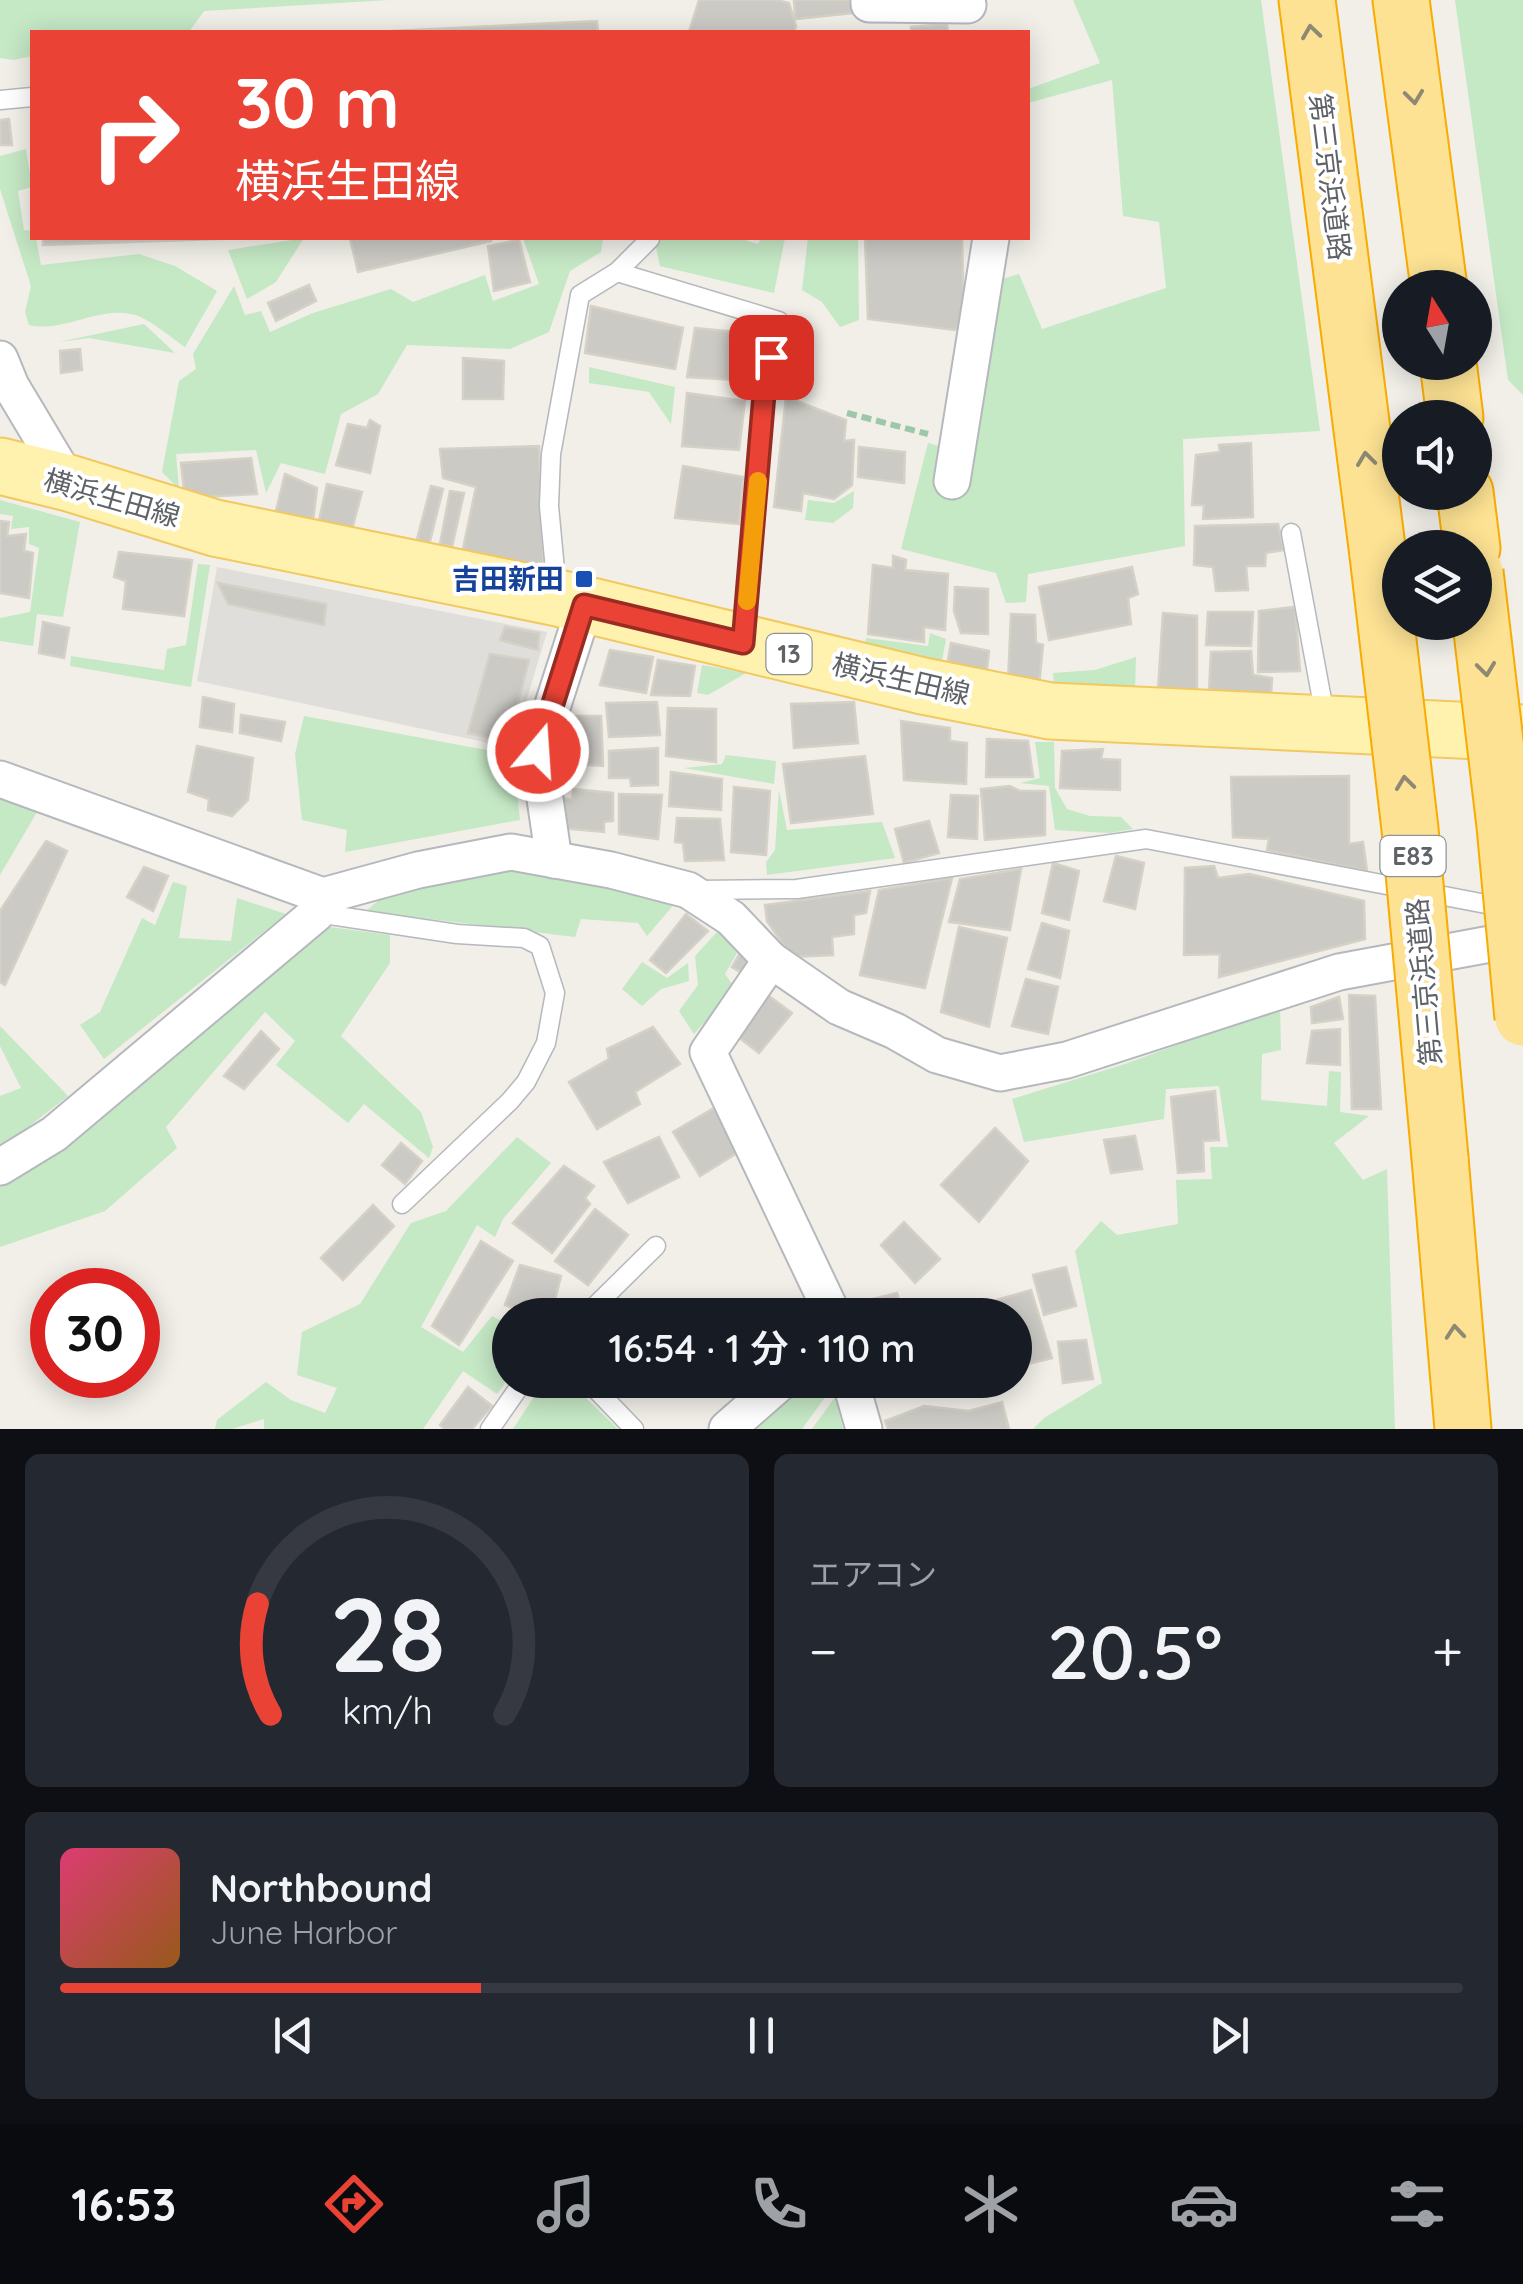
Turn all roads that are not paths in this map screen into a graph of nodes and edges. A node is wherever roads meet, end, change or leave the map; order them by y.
1 (869, 0) edge
2 (1307, 0) edge
3 (1401, 0) edge
4 (970, 13) edge
5 (30, 96) edge
6 (0, 100) edge
7 (650, 240) edge
8 (991, 240) edge
9 (1436, 270) edge
10 (618, 272) junction
11 (0, 359) edge
12 (0, 466) edge
13 (952, 481) dead end
14 (68, 482) junction
15 (1291, 532) dead end
16 (571, 602) junction
17 (1483, 640) edge
18 (743, 643) junction
19 (1326, 721) junction
20 (1523, 733) edge
21 (0, 779) edge
22 (554, 860) junction
23 (688, 890) junction
24 (320, 904) junction
25 (1523, 911) edge
26 (1523, 938) edge
27 (771, 960) junction
28 (1523, 1018) edge
29 (0, 1168) edge
30 (402, 1204) dead end
31 (656, 1246) dead end
32 (603, 1298) edge
33 (825, 1298) edge
34 (512, 1398) edge
35 (604, 1398) edge
36 (761, 1398) edge
37 (855, 1398) edge
38 (490, 1429) edge
39 (634, 1429) edge
40 (726, 1429) edge
41 (864, 1429) edge
42 (1463, 1429) edge

1 - 4 street
42 -> 2 highway, 第三京浜道路 / E83, bridge
3 -> 9 highway
5 - 6 lane
7 - 10 lane
8 - 13 street
10 - 16 lane
10 - 18 lane
11 - 14 street
12 - 14 main road, 横浜生田線 / 13
14 - 16 main road, 横浜生田線 / 13
15 - 19 lane
16 - 18 main road, 横浜生田線 / 13
16 - 22 street
17 -> 28 highway, bridge
18 - 19 main road, 横浜生田線 / 13
19 - 20 main road, 横浜生田線 / 13
21 - 24 street
22 - 23 street
22 - 24 street
23 - 25 lane
23 - 27 street
24 - 29 street
24 - 30 lane
26 - 27 street
27 - 33 street
31 - 32 lane
34 - 38 lane
35 - 39 lane
36 - 40 street
37 - 41 street

